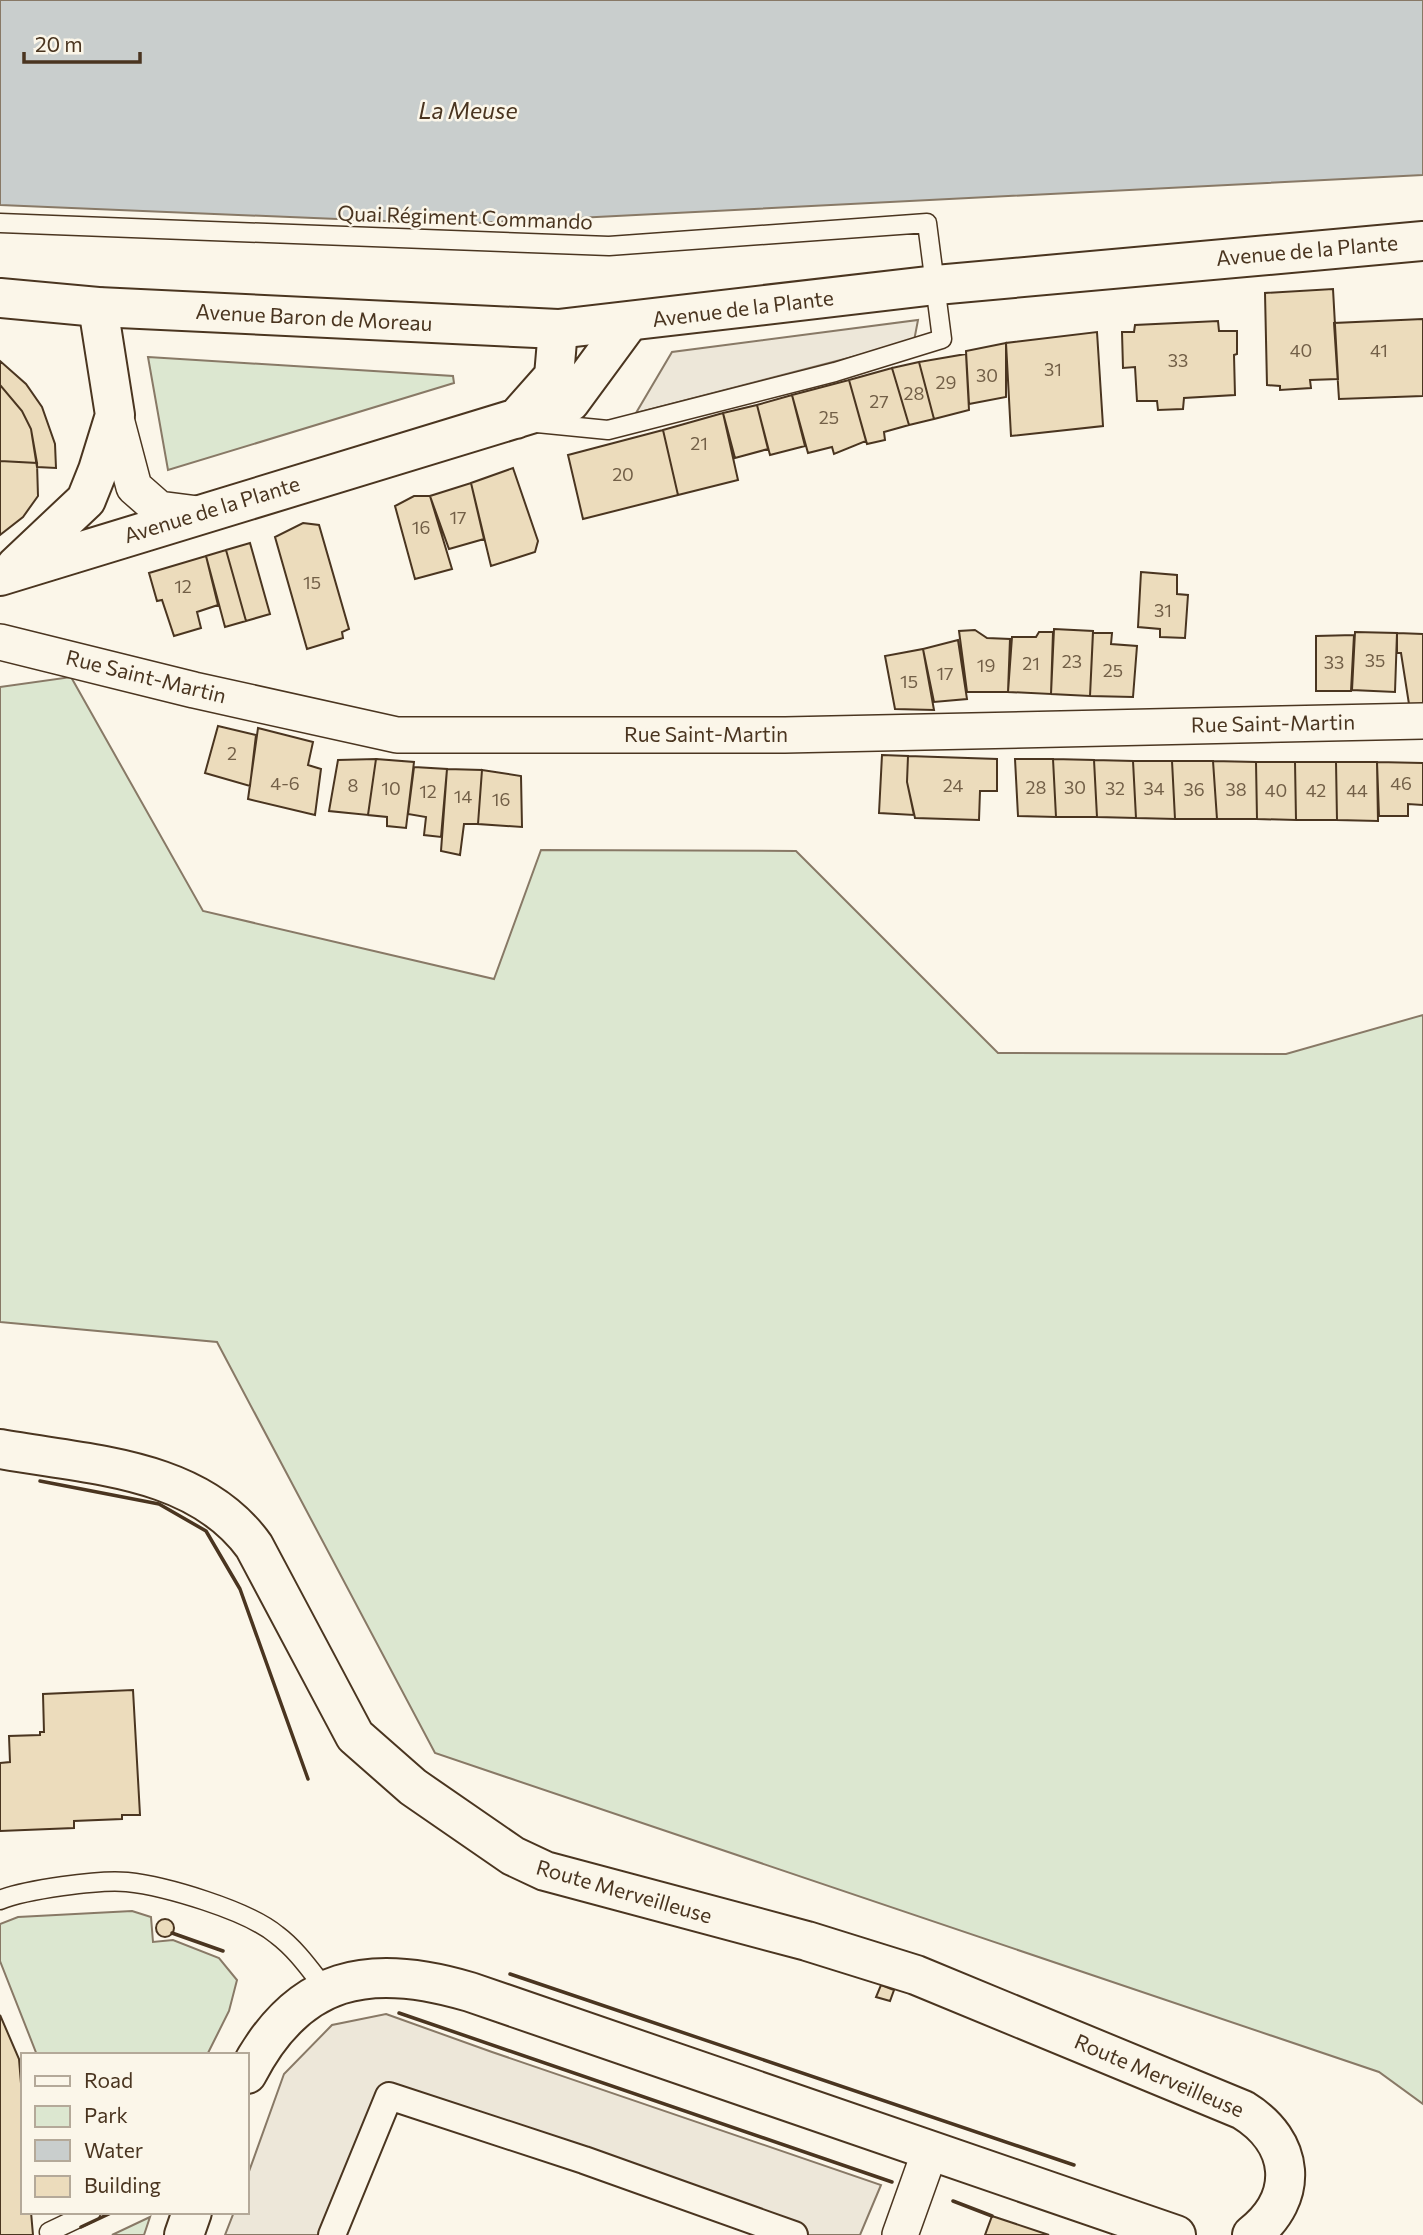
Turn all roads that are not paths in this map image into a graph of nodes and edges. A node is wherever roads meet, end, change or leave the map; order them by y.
1 (0, 223) edge
2 (1423, 241) edge
3 (936, 285) junction
4 (0, 298) edge
5 (98, 307) junction
6 (628, 323) junction
7 (558, 329) junction
8 (115, 415) junction
9 (515, 421) junction
10 (198, 514) junction
11 (4, 574) edge
12 (0, 642) edge
13 (1423, 721) edge
14 (0, 1449) edge
15 (0, 1900) edge
16 (327, 1991) junction
17 (248, 2072) edge
18 (930, 2151) junction
19 (87, 2214) edge
20 (191, 2214) edge
21 (49, 2232) dead end
22 (1168, 2234) edge
23 (184, 2235) edge
24 (332, 2235) edge
25 (794, 2235) edge
26 (900, 2235) edge
27 (1251, 2235) edge

1 - 3 lane, Quai Régiment Commando
2 - 3 main road, Avenue de la Plante
3 - 6 main road, Avenue de la Plante
3 - 9 lane
4 - 5 main road, Avenue Baron de Moreau
5 - 7 main road, Avenue Baron de Moreau
5 - 8 main road
6 - 7 main road, Avenue Baron de Moreau
6 - 9 main road, Avenue de la Plante
7 - 9 main road
8 - 10 street
8 - 11 main road
9 - 10 main road, Avenue de la Plante
10 - 11 main road, Avenue de la Plante
12 - 13 street, Rue Saint-Martin
14 - 27 main road, Route Merveilleuse
15 - 16 lane
16 - 17 main road
16 - 18 main road
18 - 22 main road
18 - 26 street
19 - 21 lane
20 - 23 main road
24 - 25 street

